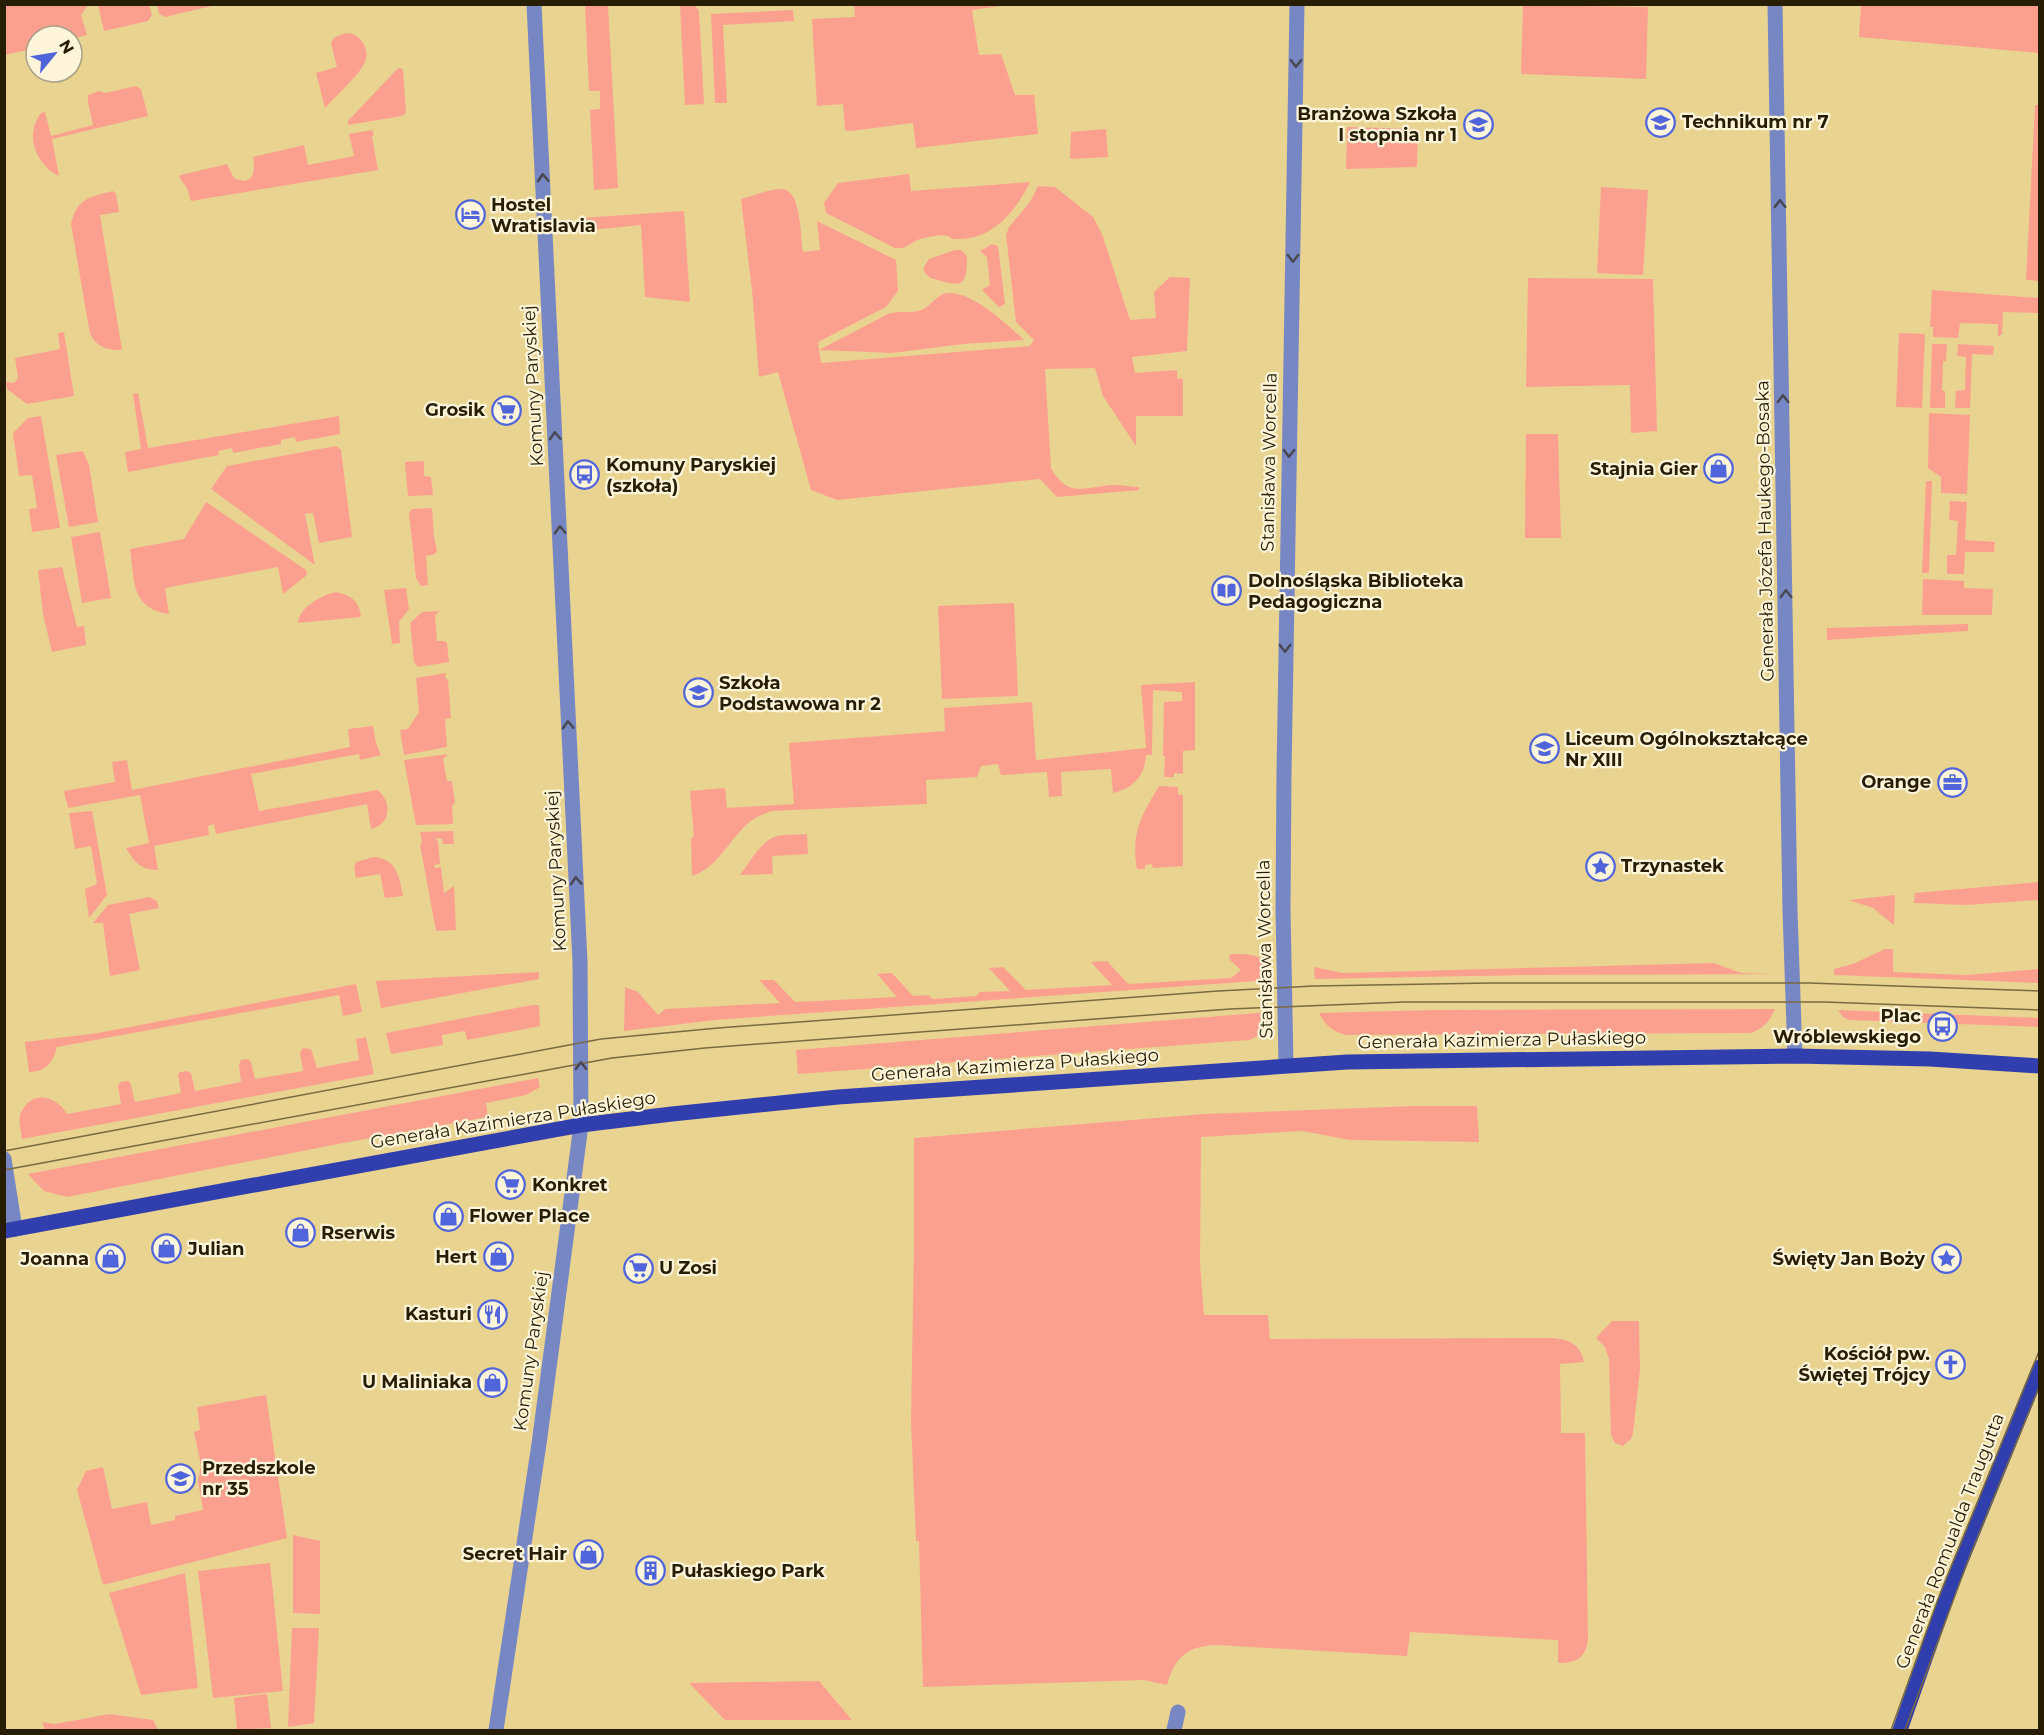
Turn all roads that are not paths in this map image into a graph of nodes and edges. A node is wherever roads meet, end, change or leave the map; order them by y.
1 (534, 4) edge
2 (1297, 4) edge
3 (1775, 4) edge
4 (1795, 1056) junction
5 (1286, 1065) junction
6 (2040, 1066) edge
7 (582, 1125) junction
8 (4, 1159) edge
9 (10, 1230) edge
10 (2040, 1367) edge
11 (1178, 1712) dead end
12 (496, 1731) edge
13 (1174, 1731) edge
14 (1900, 1731) edge

7 -> 1 street, Komuny Paryskiej
2 -> 5 street, Stanisława Worcella
4 -> 3 street, Generała Józefa Haukego-Bosaka
4 - 5 main road, Generała Kazimierza Pułaskiego
4 - 6 main road, Generała Kazimierza Pułaskiego
5 - 7 main road, Generała Kazimierza Pułaskiego
7 - 9 main road, Generała Kazimierza Pułaskiego
7 - 12 street, Komuny Paryskiej
8 - 9 street
10 - 14 main road, Generała Romualda Traugutta
11 - 13 street

